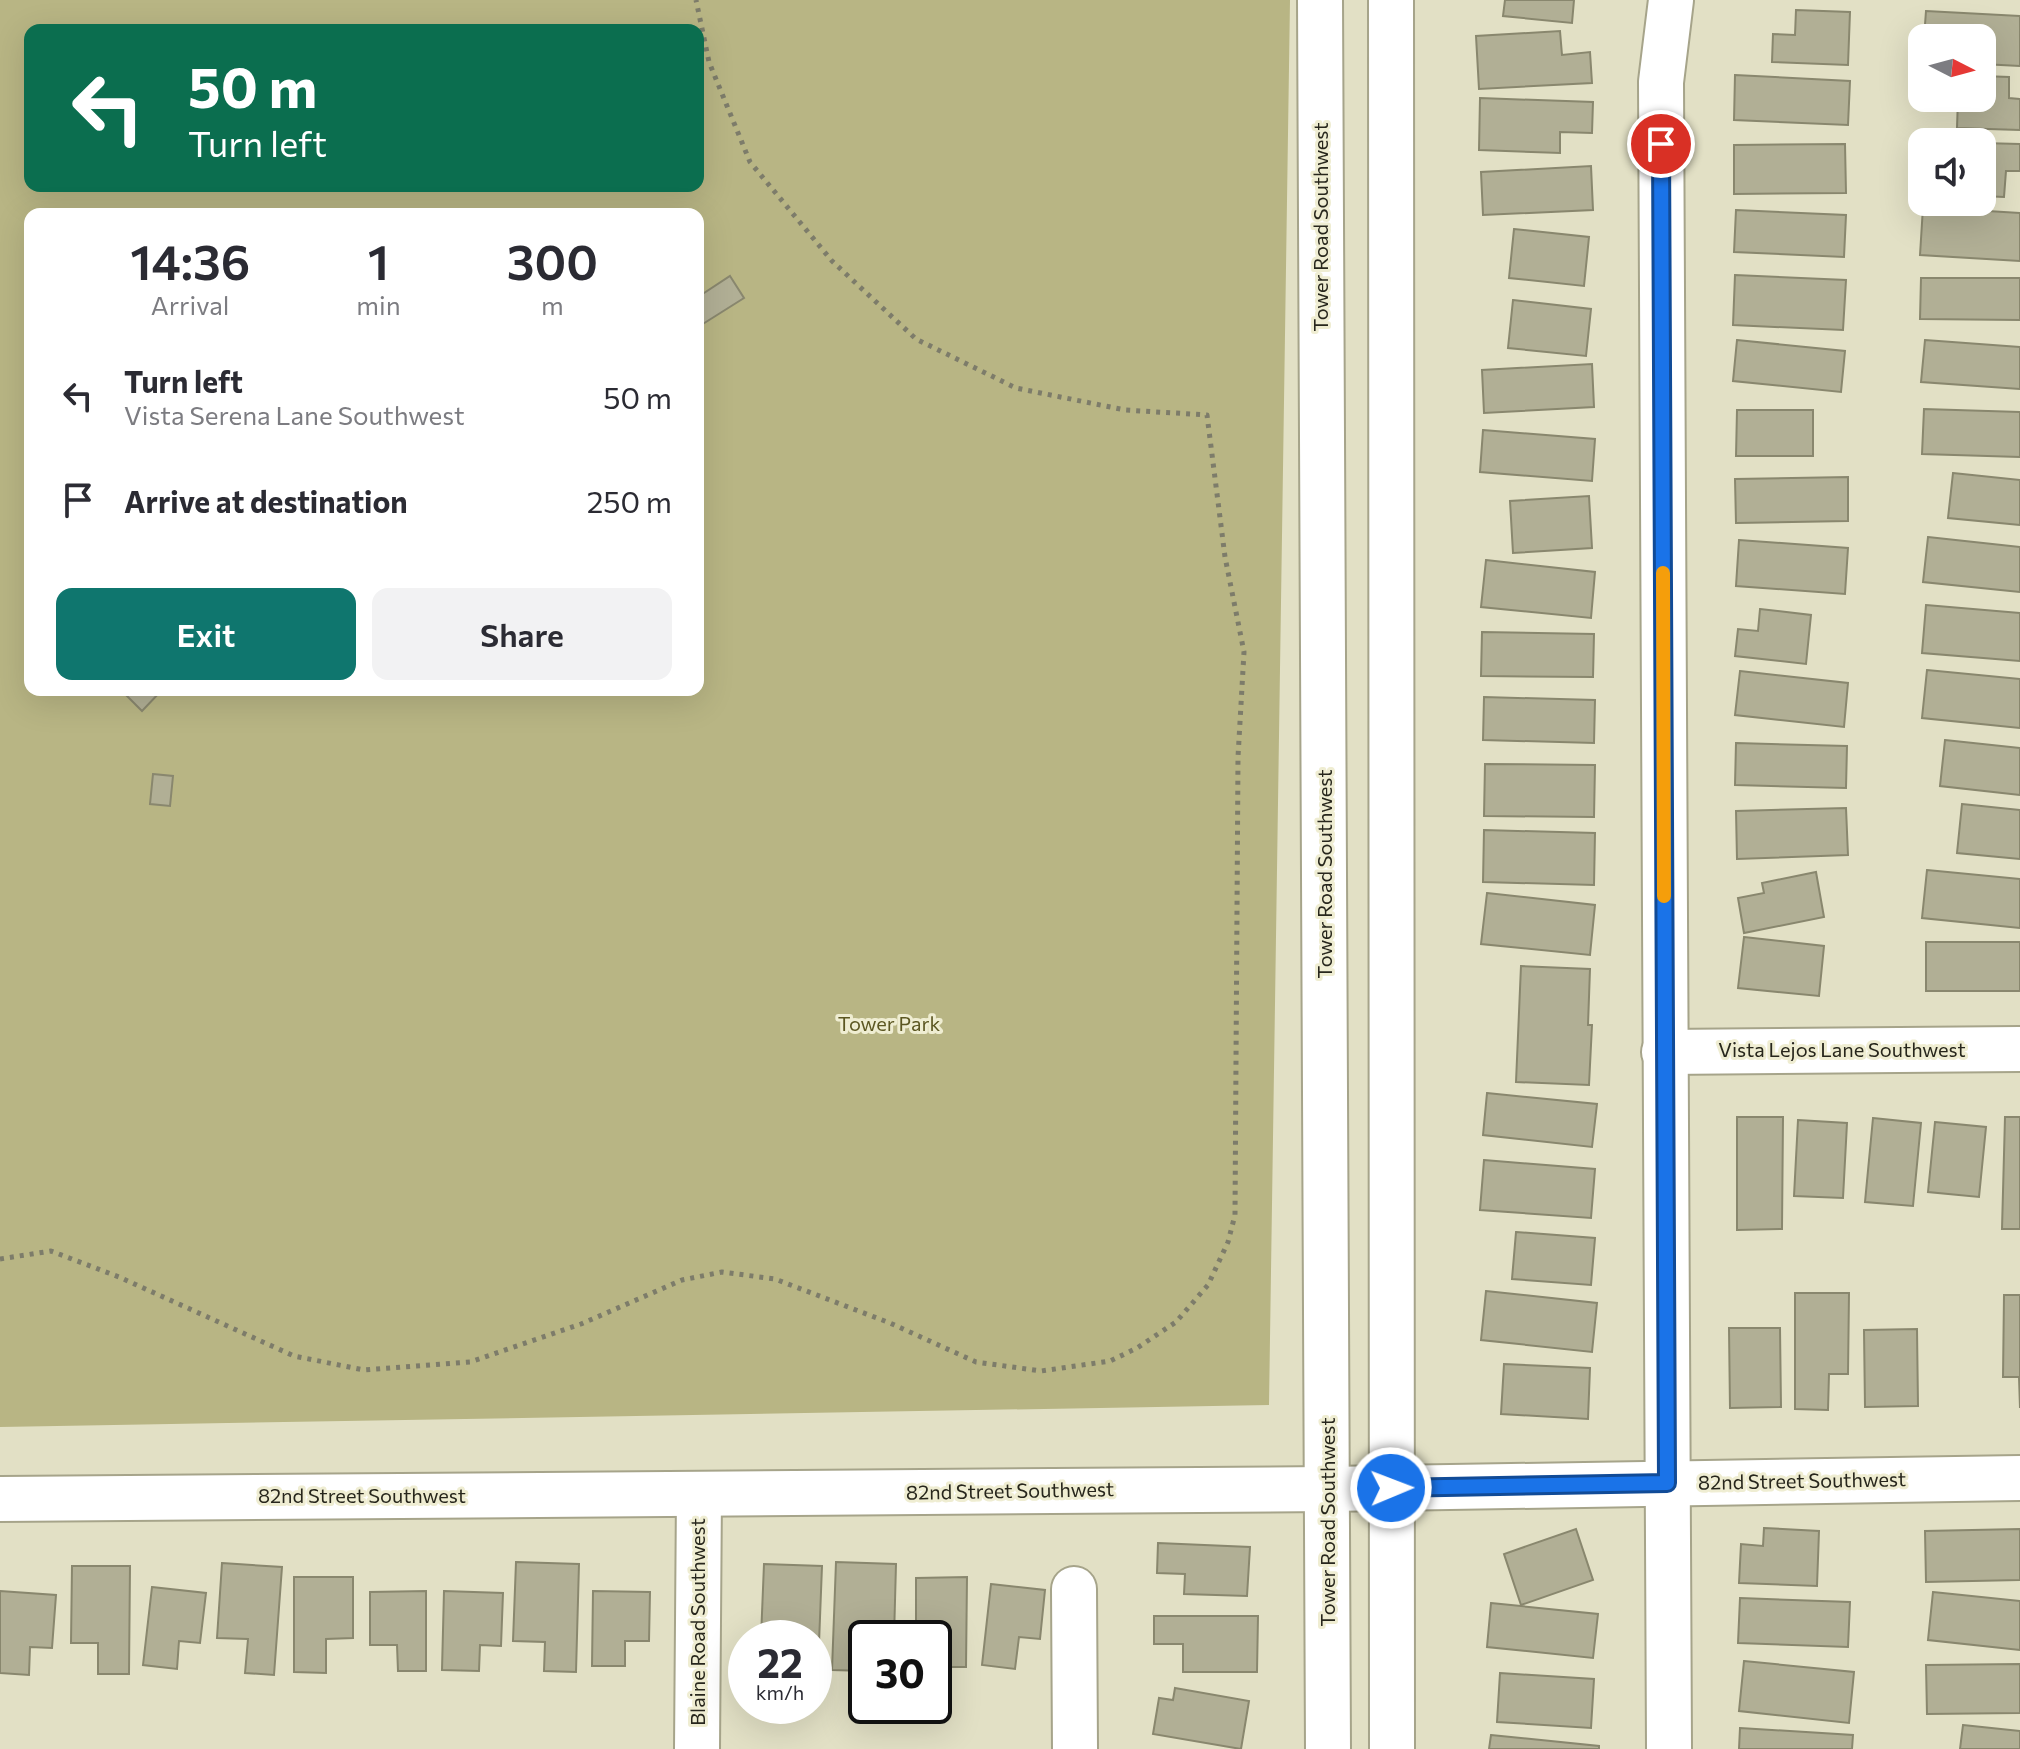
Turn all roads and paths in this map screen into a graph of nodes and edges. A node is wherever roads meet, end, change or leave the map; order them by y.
1 (696, 0) edge
2 (1320, 0) edge
3 (1391, 0) edge
4 (1671, 0) edge
5 (701, 24) edge
6 (704, 38) edge
7 (2020, 1049) edge
8 (1664, 1052) junction
9 (0, 1259) edge
10 (2020, 1478) edge
11 (1667, 1483) junction
12 (1391, 1488) junction
13 (1328, 1489) junction
14 (699, 1494) junction
15 (0, 1499) edge
16 (1074, 1589) dead end
17 (697, 1749) edge
18 (1075, 1749) edge
19 (1328, 1749) edge
20 (1392, 1749) edge
21 (1669, 1749) edge

1 - 5 path
2 - 13 street, Tower Road Southwest
3 - 12 street
4 - 8 street
6 - 9 path
7 - 8 street, Vista Lejos Lane Southwest
8 - 11 street
10 - 11 street, 82nd Street Southwest
11 - 12 street, 82nd Street Southwest
11 - 21 street
12 - 13 street, 82nd Street Southwest
12 - 20 street
13 - 14 street, 82nd Street Southwest
13 - 19 street, Tower Road Southwest
14 - 15 street, 82nd Street Southwest
14 - 17 street, Blaine Road Southwest
16 - 18 street

